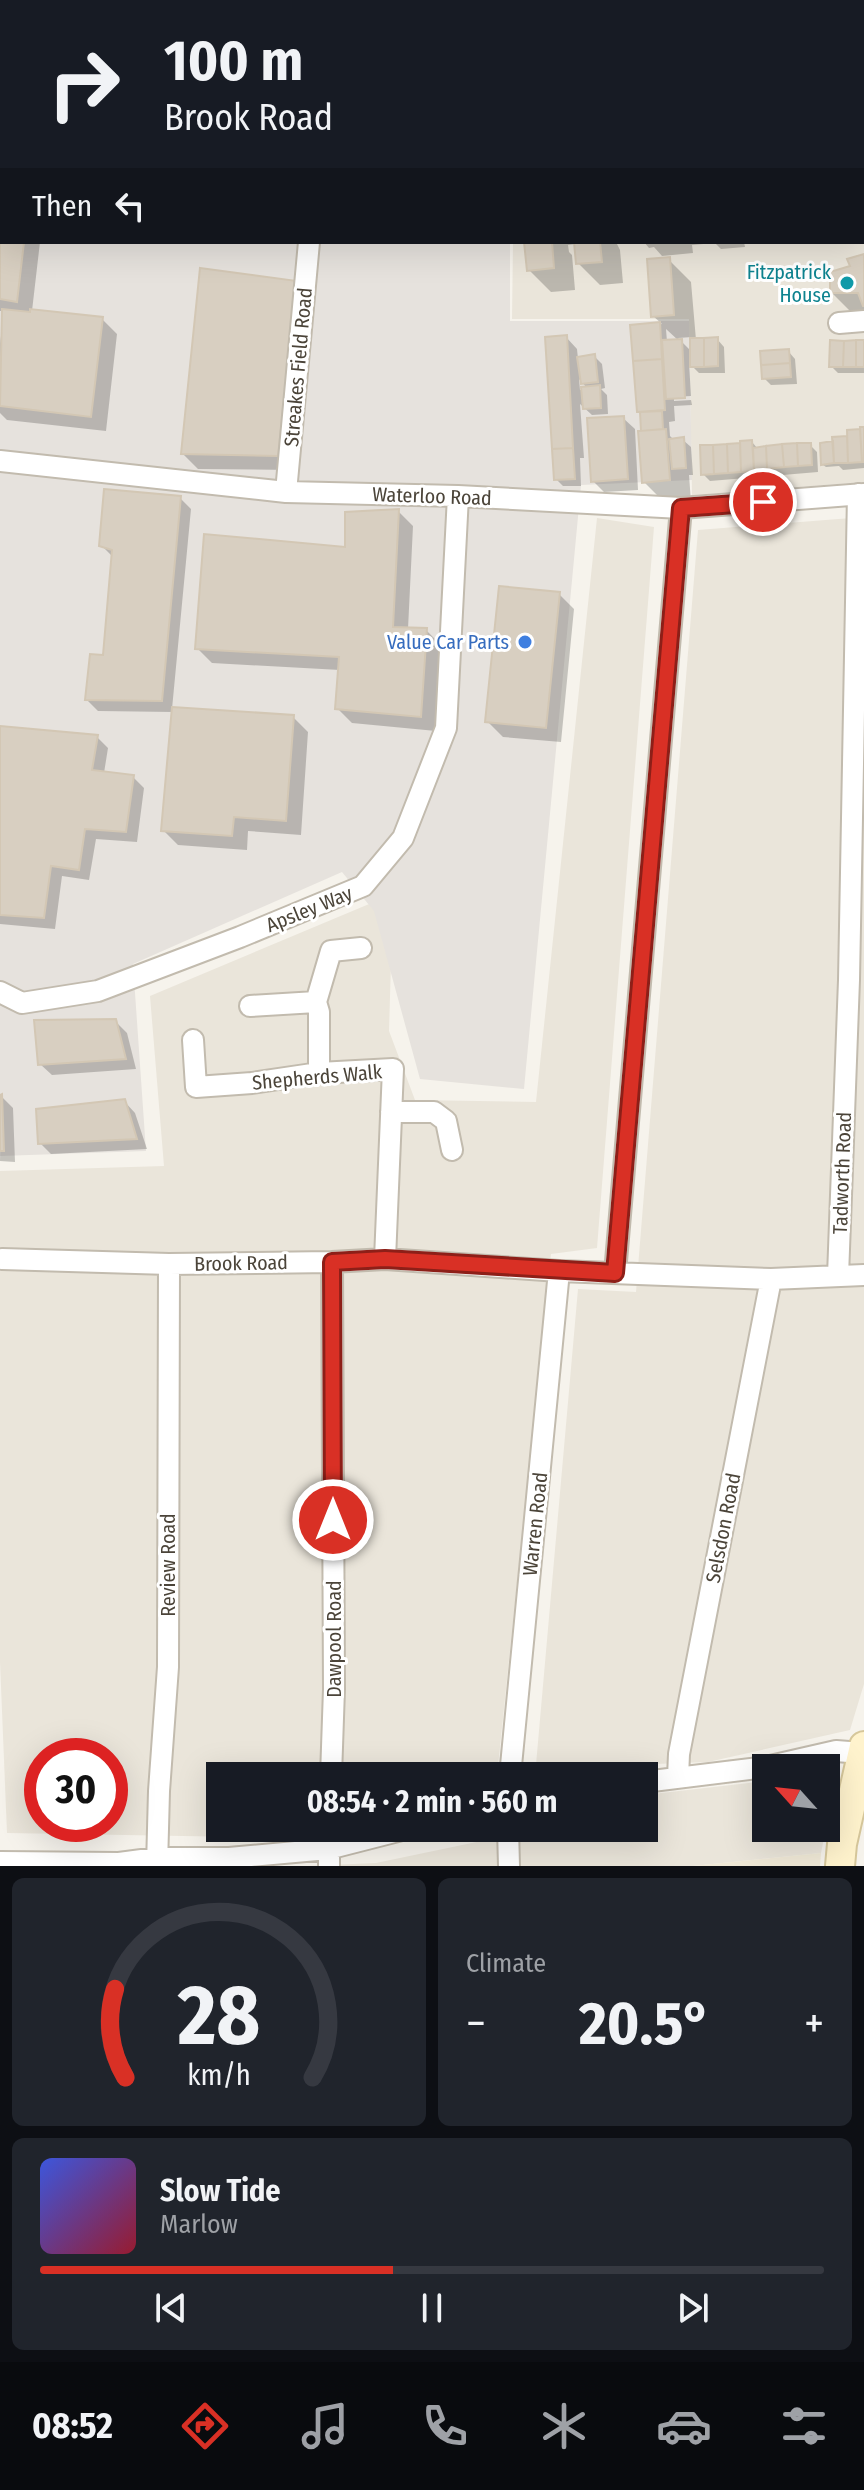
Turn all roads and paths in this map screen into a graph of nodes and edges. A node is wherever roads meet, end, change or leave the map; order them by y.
1 (309, 244) edge
2 (864, 321) edge
3 (839, 323) dead end
4 (0, 461) edge
5 (286, 492) junction
6 (861, 494) edge
7 (458, 496) junction
8 (681, 508) junction
9 (361, 948) dead end
10 (0, 992) edge
11 (316, 1002) junction
12 (250, 1006) dead end
13 (193, 1040) dead end
14 (319, 1073) junction
15 (391, 1112) junction
16 (452, 1150) dead end
17 (2, 1259) edge
18 (385, 1259) junction
19 (332, 1262) junction
20 (169, 1264) junction
21 (559, 1271) junction
22 (615, 1273) junction
23 (864, 1275) edge
24 (838, 1276) junction
25 (771, 1279) junction
26 (863, 1749) edge
27 (331, 1762) edge
28 (511, 1762) edge
29 (678, 1777) junction
30 (658, 1780) edge
31 (353, 1842) edge
32 (508, 1842) edge
33 (328, 1848) edge
34 (0, 1862) edge
35 (157, 1862) edge
36 (509, 1866) edge
37 (840, 1866) edge

1 - 5 street, Streakes Field Road
2 - 3 street
4 - 5 street, Waterloo Road
5 - 7 street, Waterloo Road
6 - 8 street, Waterloo Road
6 - 24 street, Tadworth Road
7 - 8 street, Waterloo Road
7 - 10 street, Apsley Way
8 - 22 street
9 - 11 street
11 - 12 street
11 - 14 street
13 - 14 street, Shepherds Walk
14 - 15 street, Shepherds Walk
15 - 16 street
15 - 18 street, Shepherds Walk
17 - 20 street, Brook Road
18 - 19 street, Brook Road
18 - 21 street, Brook Road
19 - 20 street, Brook Road
19 - 27 street, Dawpool Road
20 - 35 street, Review Road
21 - 22 street, Brook Road
21 - 28 street, Warren Road
22 - 25 street, Brook Road
23 - 24 street, Brook Road
24 - 25 street, Brook Road
25 - 29 street, Selsdon Road
26 - 29 street
26 - 37 street
29 - 30 street
31 - 33 street
32 - 36 street
33 - 35 street
34 - 35 street

